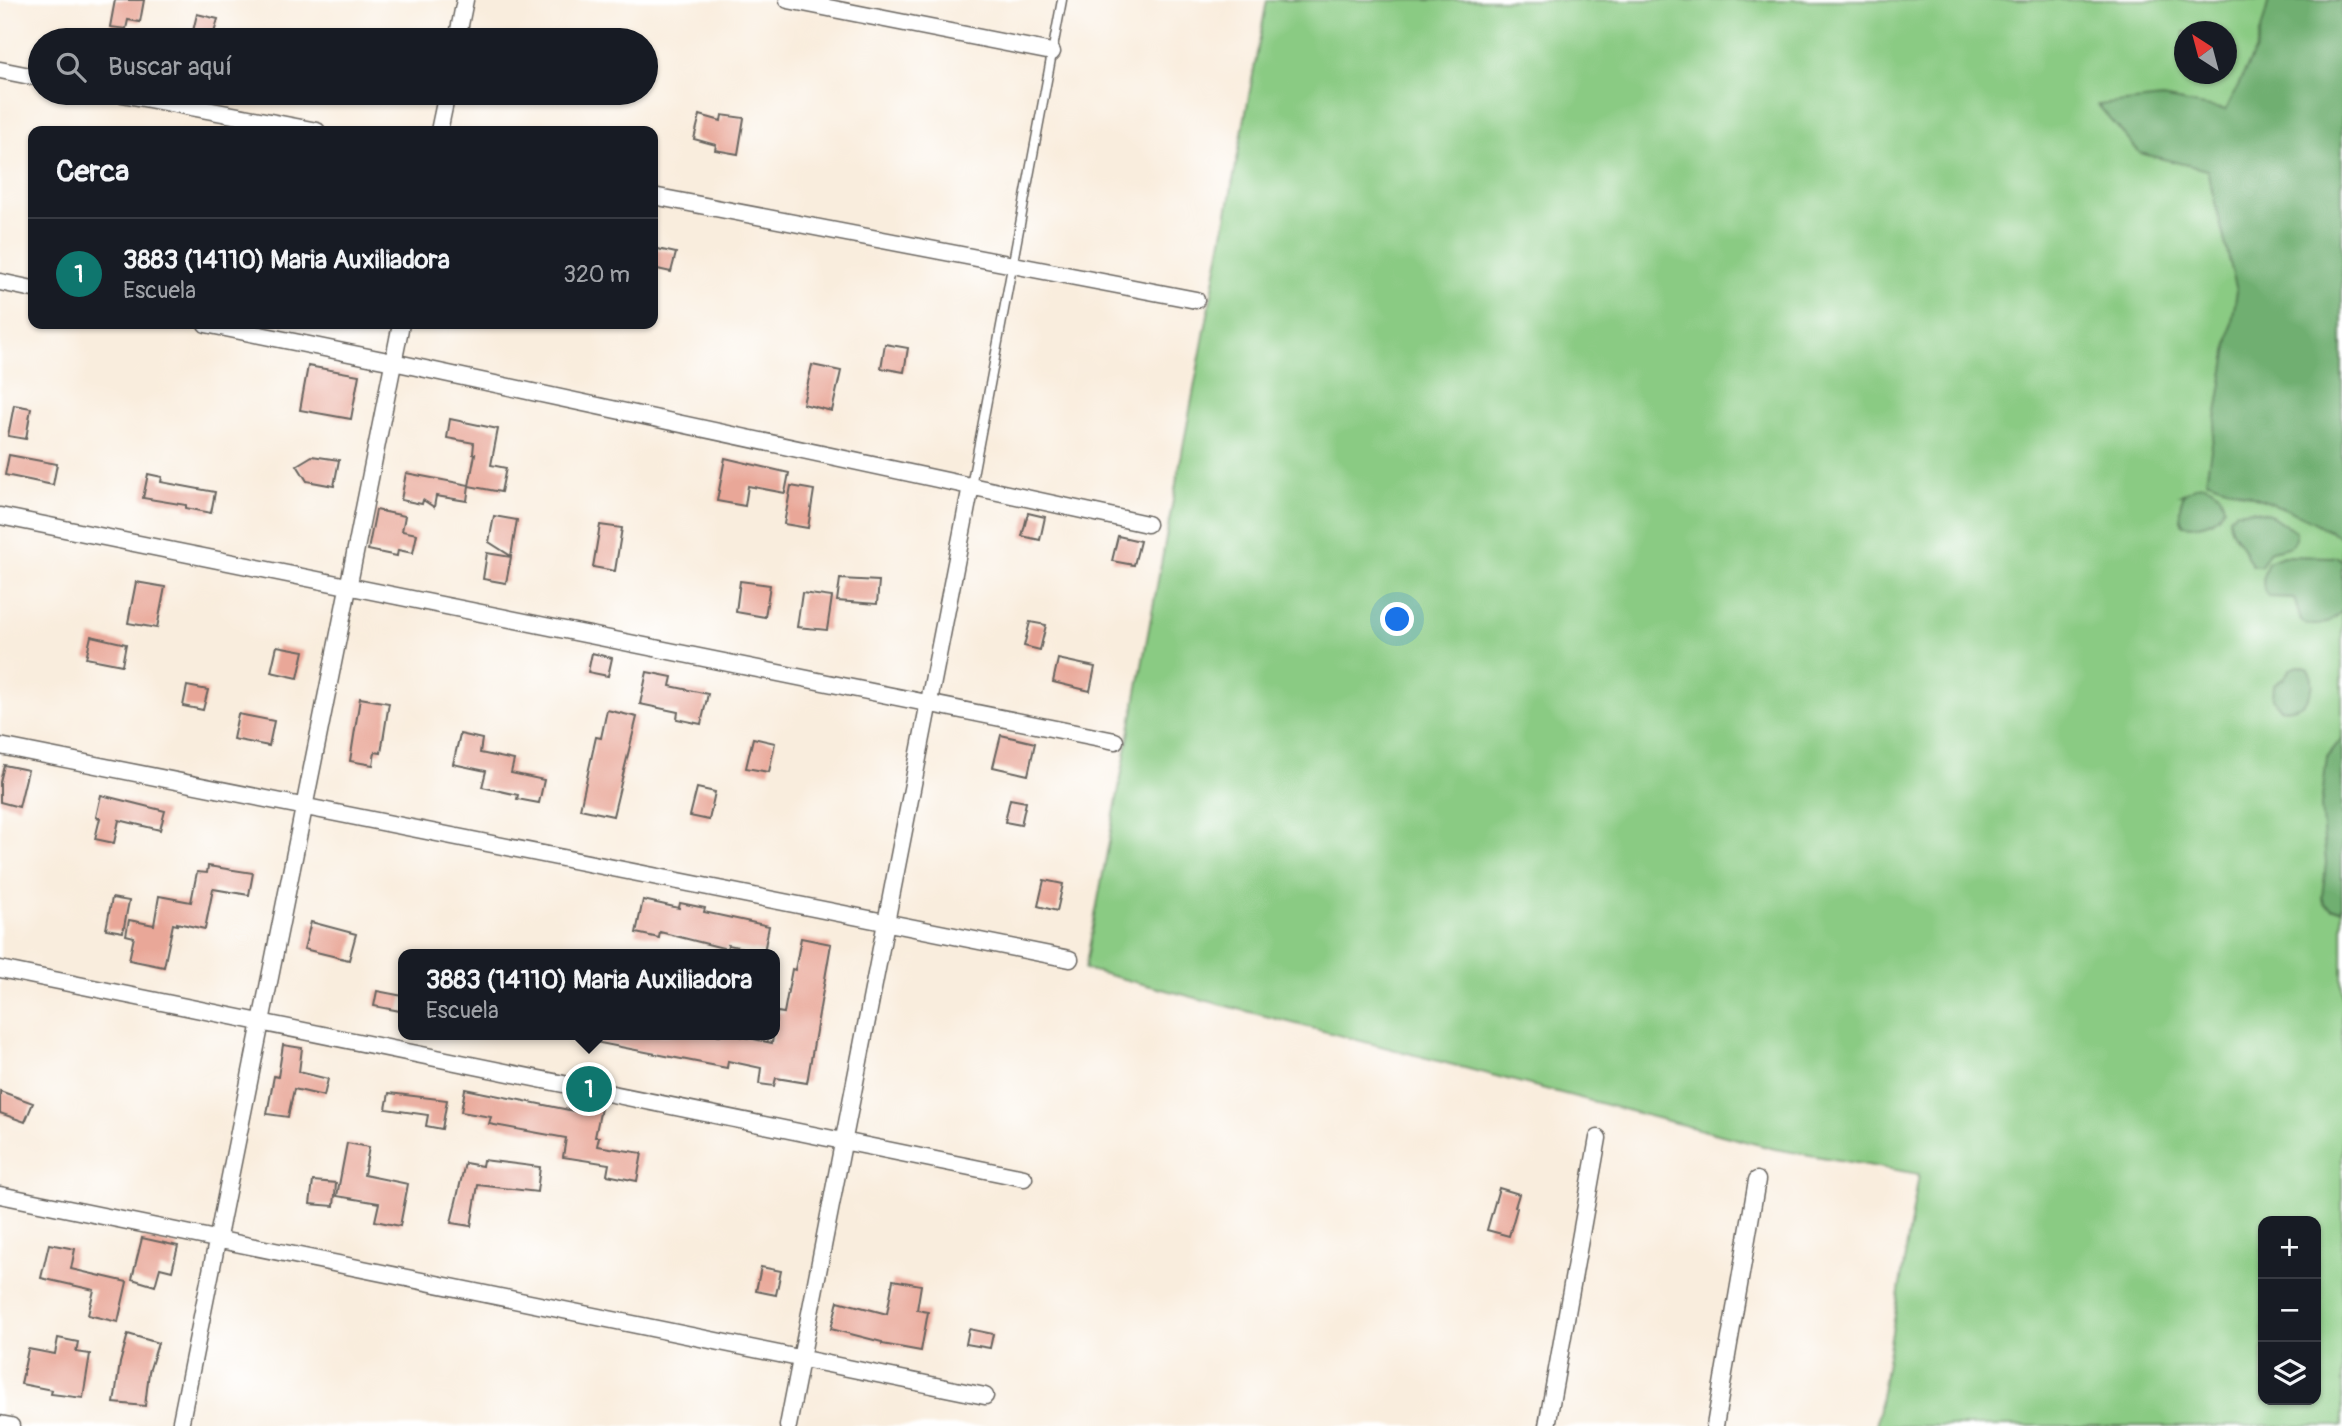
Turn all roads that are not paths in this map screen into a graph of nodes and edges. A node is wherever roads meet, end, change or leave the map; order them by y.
1 (465, 0) edge
2 (788, 0) edge
3 (1062, 0) edge
4 (459, 28) edge
5 (1052, 52) junction
6 (0, 70) edge
7 (28, 76) edge
8 (180, 105) edge
9 (444, 105) edge
10 (291, 126) edge
11 (440, 126) edge
12 (658, 197) edge
13 (1012, 265) junction
14 (0, 282) edge
15 (28, 288) edge
16 (1196, 300) dead end
17 (231, 329) edge
18 (400, 329) edge
19 (393, 362) junction
20 (971, 486) junction
21 (0, 516) edge
22 (1147, 524) dead end
23 (348, 586) junction
24 (929, 703) junction
25 (1115, 741) dead end
26 (0, 746) edge
27 (304, 807) junction
28 (886, 922) junction
29 (1070, 959) dead end
30 (0, 969) edge
31 (261, 1022) junction
32 (1598, 1138) dead end
33 (844, 1141) junction
34 (1024, 1178) dead end
35 (1757, 1180) dead end
36 (0, 1195) edge
37 (218, 1239) junction
38 (802, 1358) junction
39 (985, 1396) dead end
40 (0, 1424) edge
41 (10, 1426) edge
42 (180, 1426) edge
43 (789, 1426) edge
44 (1547, 1426) edge
45 (1715, 1426) edge

1 - 4 street
2 - 5 street
3 - 5 lane
5 - 13 lane
6 - 7 street
8 - 10 street
9 - 11 street
12 - 13 street
13 - 16 street
13 - 20 lane
14 - 15 street
17 - 19 street
18 - 19 street
19 - 20 street
19 - 23 street
20 - 22 street
20 - 24 street
21 - 23 street
23 - 24 street
23 - 27 street
24 - 25 street
24 - 28 street
26 - 27 street
27 - 28 street
27 - 31 street
28 - 29 street
28 - 33 street
30 - 31 street
31 - 33 street
31 - 37 street
32 - 44 street
33 - 34 street
33 - 38 street
35 - 45 street
36 - 37 street
37 - 38 street
37 - 42 street
38 - 39 street
38 - 43 street
40 - 41 street

